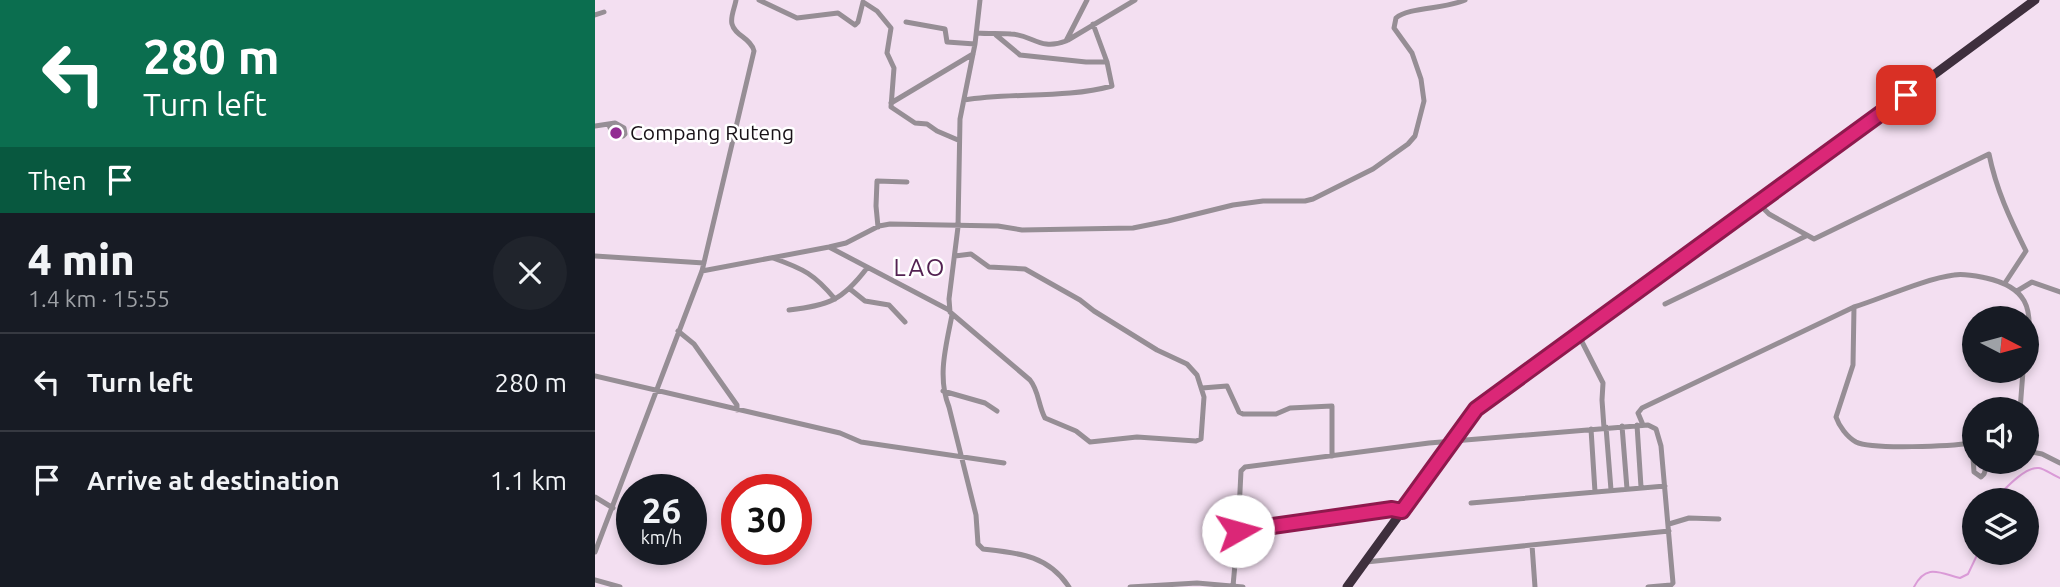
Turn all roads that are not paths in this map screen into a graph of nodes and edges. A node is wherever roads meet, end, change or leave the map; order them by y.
1 (736, 0) edge
2 (759, 0) edge
3 (980, 0) edge
4 (1087, 0) edge
5 (1135, 0) edge
6 (1465, 0) edge
7 (2035, 0) edge
8 (863, 1) edge
9 (2022, 3) edge
10 (604, 12) dead end
11 (595, 15) edge
12 (906, 22) dead end
13 (1093, 24) junction
14 (977, 33) junction
15 (994, 34) junction
16 (1066, 41) junction
17 (975, 44) junction
18 (973, 54) junction
19 (1107, 62) junction
20 (964, 100) junction
21 (891, 103) junction
22 (610, 125) dead end
23 (595, 126) edge
24 (958, 140) junction
25 (907, 182) dead end
26 (1759, 204) junction
27 (878, 227) junction
28 (958, 227) junction
29 (1806, 236) junction
30 (829, 247) junction
31 (595, 256) edge
32 (955, 256) junction
33 (773, 258) junction
34 (704, 263) junction
35 (867, 268) junction
36 (702, 271) junction
37 (2005, 283) junction
38 (850, 289) junction
39 (2017, 291) junction
40 (2060, 292) edge
41 (835, 299) junction
42 (1665, 304) dead end
43 (2026, 306) edge
44 (1854, 307) junction
45 (789, 310) dead end
46 (950, 312) junction
47 (905, 322) dead end
48 (678, 331) junction
49 (1578, 334) junction
50 (595, 376) edge
51 (1205, 388) junction
52 (655, 391) junction
53 (943, 391) junction
54 (737, 410) junction
55 (997, 411) dead end
56 (1640, 425) junction
57 (1622, 426) junction
58 (1605, 427) junction
59 (1591, 429) junction
60 (1451, 442) junction
61 (1962, 444) edge
62 (2039, 453) edge
63 (961, 456) junction
64 (1332, 456) junction
65 (1004, 463) dead end
66 (2060, 463) edge
67 (1665, 486) junction
68 (1641, 487) junction
69 (1627, 489) junction
70 (1611, 491) junction
71 (1595, 492) junction
72 (595, 497) edge
73 (1471, 503) dead end
74 (613, 508) junction
75 (1402, 511) junction
76 (1719, 519) dead end
77 (1669, 528) junction
78 (1238, 531) junction
79 (1532, 545) junction
80 (595, 552) edge
81 (1363, 563) junction
82 (595, 580) edge
83 (607, 585) edge
84 (1233, 586) edge
85 (620, 587) edge
86 (1069, 587) edge
87 (1134, 587) edge
88 (1243, 587) edge
89 (1346, 587) edge
90 (1535, 587) edge
91 (1648, 587) edge

1 - 34 street
2 - 8 street
3 - 14 street
4 - 16 street
5 - 13 street
6 - 28 street
7 - 9 highway
8 - 21 street
9 - 26 highway
10 - 11 street
12 - 17 street
13 - 16 street
13 - 19 street
14 - 15 street
14 - 17 street
15 - 16 street
15 - 19 street
17 - 18 street
18 - 20 street
18 - 21 street
19 - 20 street
20 - 24 street
21 - 24 street
22 - 23 street
24 - 28 street
25 - 27 street
26 - 29 street
26 - 49 highway
27 - 28 street
27 - 30 street
28 - 32 street
29 - 37 street
29 - 42 street
30 - 33 street
30 - 35 street
31 - 34 street
32 - 46 street
32 - 51 street
33 - 36 street
33 - 41 street
34 - 36 street
35 - 38 street
35 - 46 street
36 - 48 street
37 - 39 street
37 - 44 street
38 - 41 street
38 - 47 street
39 - 40 street
39 - 43 street
41 - 45 street
44 - 56 street
44 - 61 street
46 - 51 street
46 - 53 street
48 - 52 street
48 - 54 street
49 - 58 street
49 - 60 highway
50 - 52 street
51 - 64 street
52 - 54 street
52 - 74 street
53 - 55 street
53 - 63 street
54 - 63 street
56 - 57 street
56 - 67 street
56 - 68 street
57 - 58 street
57 - 69 street
58 - 59 street
58 - 70 street
59 - 60 street
59 - 71 street
60 - 64 street
60 - 75 highway
62 - 66 street
63 - 65 street
63 - 86 street
64 - 78 street
67 - 68 street
67 - 77 street
68 - 69 street
69 - 70 street
70 - 71 street
71 - 73 street
72 - 74 street
74 - 80 street
75 - 78 street
75 - 81 highway
76 - 77 street
77 - 79 street
77 - 91 street
78 - 84 street
79 - 81 street
79 - 90 street
81 - 89 highway
82 - 83 street
83 - 85 street
84 - 87 street
84 - 88 street

